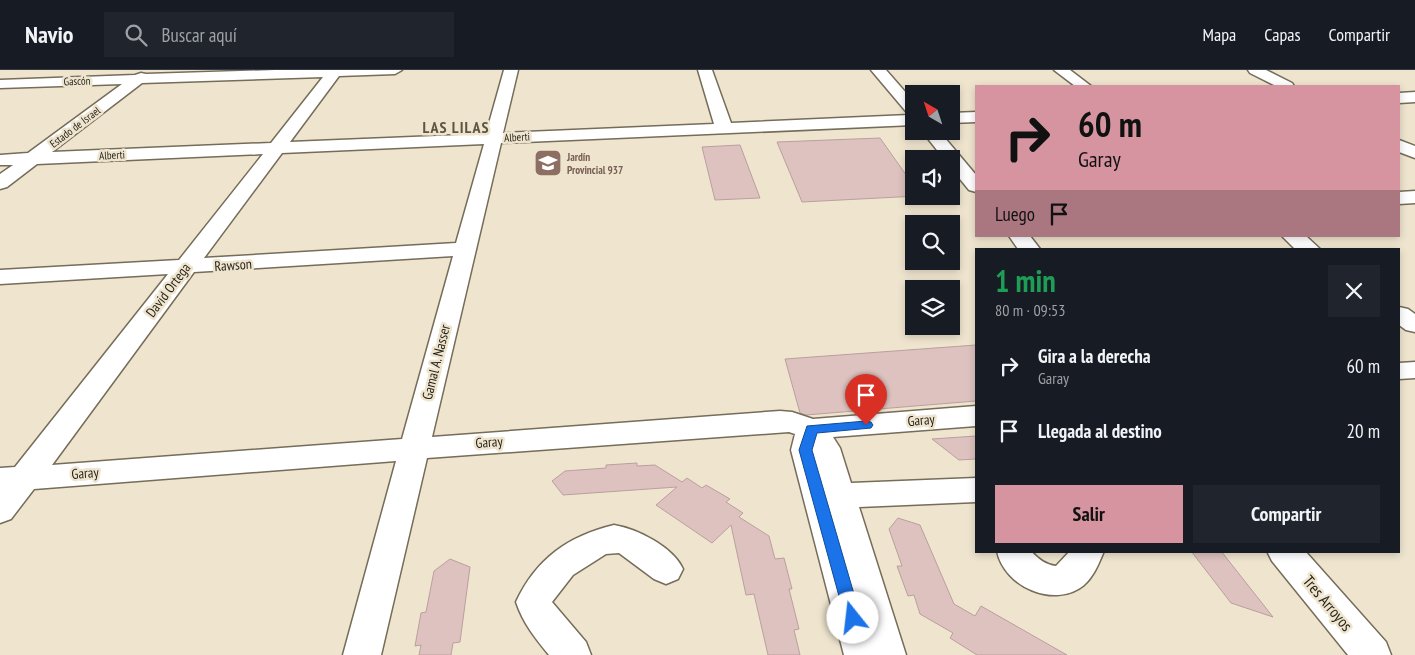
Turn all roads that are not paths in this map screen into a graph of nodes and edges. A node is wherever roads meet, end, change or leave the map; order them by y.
1 (395, 70) edge
2 (511, 70) edge
3 (704, 70) edge
4 (878, 70) edge
5 (1062, 70) edge
6 (1255, 70) edge
7 (335, 71) edge
8 (144, 75) edge
9 (0, 84) edge
10 (1083, 85) edge
11 (1285, 85) edge
12 (1415, 97) edge
13 (1400, 98) edge
14 (905, 102) edge
15 (975, 117) edge
16 (960, 118) edge
17 (905, 120) edge
18 (724, 128) junction
19 (494, 138) junction
20 (938, 140) edge
21 (1400, 146) edge
22 (276, 148) junction
23 (1415, 153) edge
24 (33, 159) junction
25 (0, 160) edge
26 (0, 183) edge
27 (975, 185) edge
28 (1415, 197) edge
29 (1400, 198) edge
30 (1019, 237) edge
31 (1293, 237) edge
32 (1028, 248) edge
33 (1308, 248) edge
34 (465, 249) junction
35 (185, 268) junction
36 (0, 277) edge
37 (1400, 315) edge
38 (1415, 325) edge
39 (1415, 370) edge
40 (1400, 371) edge
41 (975, 416) edge
42 (811, 429) junction
43 (414, 448) junction
44 (12, 479) edge
45 (975, 490) edge
46 (828, 492) junction
47 (0, 510) edge
48 (1014, 553) edge
49 (1086, 553) edge
50 (1286, 553) edge
51 (666, 569) dead end
52 (362, 655) edge
53 (572, 655) edge
54 (863, 655) edge
55 (887, 655) edge
56 (1372, 655) edge

1 - 7 street, Gascón
2 - 19 street, Gamal A. Nasser
3 - 18 street
4 - 14 street
5 - 10 street
6 - 11 street
7 - 8 street, Gascón
7 - 22 street, David Ortega
8 - 9 street, Gascón
8 - 24 street, Estado de Israel
12 - 13 street
15 - 16 street
17 - 18 street, Alberti
18 - 19 street, Alberti
19 - 22 street, Alberti
19 - 34 street, Gamal A. Nasser
20 - 27 street
21 - 23 street
22 - 24 street, Alberti
22 - 35 street, David Ortega
24 - 25 street, Alberti
24 - 26 street, Estado de Israel
28 - 29 street
30 - 32 street
31 - 33 street
34 - 35 street, Rawson
34 - 43 street, Gamal A. Nasser
35 - 36 street, Rawson
35 - 44 street, David Ortega
37 - 38 street
39 - 40 street
41 - 42 street, Garay
42 - 43 street, Garay
42 - 46 street
43 - 44 street, Garay
43 - 52 street, Gamal A. Nasser
44 - 47 street, David Ortega
45 - 46 street
46 - 54 street
46 - 55 street
48 - 49 street
50 - 56 street, Tres Arroyos
51 - 53 street

